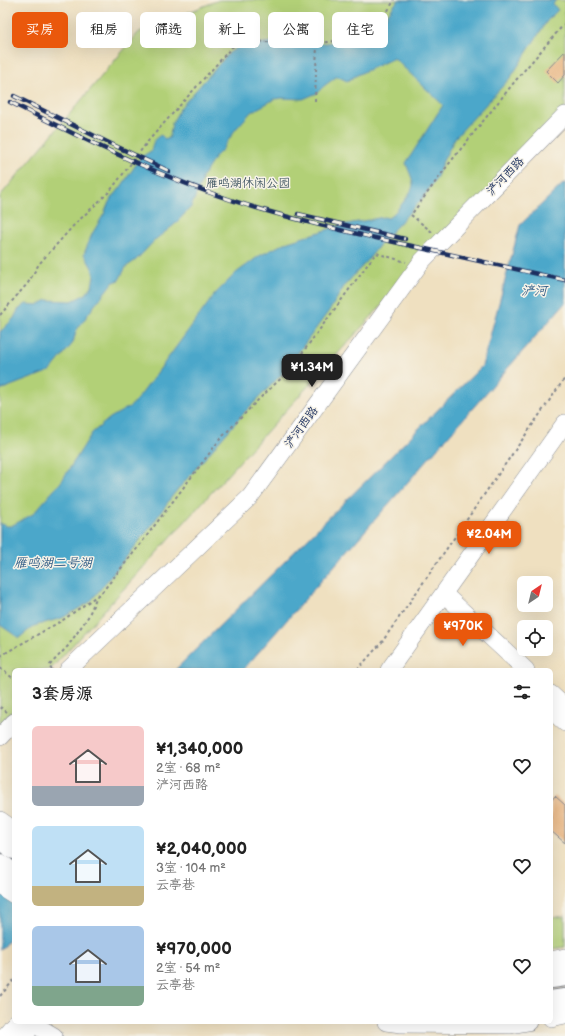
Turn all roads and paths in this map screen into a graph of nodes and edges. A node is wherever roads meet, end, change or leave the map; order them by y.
1 (394, 0) edge
2 (565, 23) edge
3 (268, 42) edge
4 (324, 43) edge
5 (317, 48) edge
6 (316, 101) dead end
7 (565, 115) edge
8 (442, 240) junction
9 (418, 265) junction
10 (0, 315) edge
11 (565, 378) edge
12 (565, 423) edge
13 (98, 595) junction
14 (441, 598) junction
15 (0, 656) edge
16 (0, 668) edge
17 (50, 668) edge
18 (70, 668) edge
19 (359, 668) edge
20 (390, 668) edge
21 (507, 668) edge
22 (524, 668) edge
23 (12, 677) edge
24 (553, 696) edge
25 (565, 707) edge
26 (553, 712) edge
27 (565, 723) edge
28 (12, 724) edge
29 (0, 737) edge
30 (0, 820) edge
31 (12, 829) edge
32 (0, 838) edge
33 (12, 847) edge
34 (0, 865) edge
35 (12, 874) edge
36 (0, 886) edge
37 (12, 894) edge
38 (565, 957) edge
39 (553, 960) edge
40 (565, 975) edge
41 (553, 977) edge
42 (12, 982) edge
43 (0, 996) edge
44 (565, 1000) edge
45 (553, 1002) edge
46 (565, 1015) edge
47 (553, 1018) edge
48 (33, 1024) edge
49 (401, 1024) edge
50 (511, 1024) edge
51 (10, 1029) edge
52 (27, 1036) edge
53 (54, 1036) edge

1 - 4 path
2 - 8 path
3 - 10 path
5 - 6 path
7 - 8 street, 浐河西路
8 - 9 street, 浐河西路
9 - 13 path
9 - 18 street, 浐河西路
11 - 19 path
12 - 14 street
13 - 15 path
13 - 17 path
14 - 20 street
14 - 21 street
14 - 22 street
16 - 23 path
24 - 25 street
26 - 27 street
28 - 29 street
30 - 31 street
32 - 33 highway
34 - 35 highway
36 - 37 street
38 - 39 street
40 - 41 highway
42 - 43 path
44 - 45 highway
46 - 47 street
48 - 53 street
49 - 50 street
51 - 52 street

